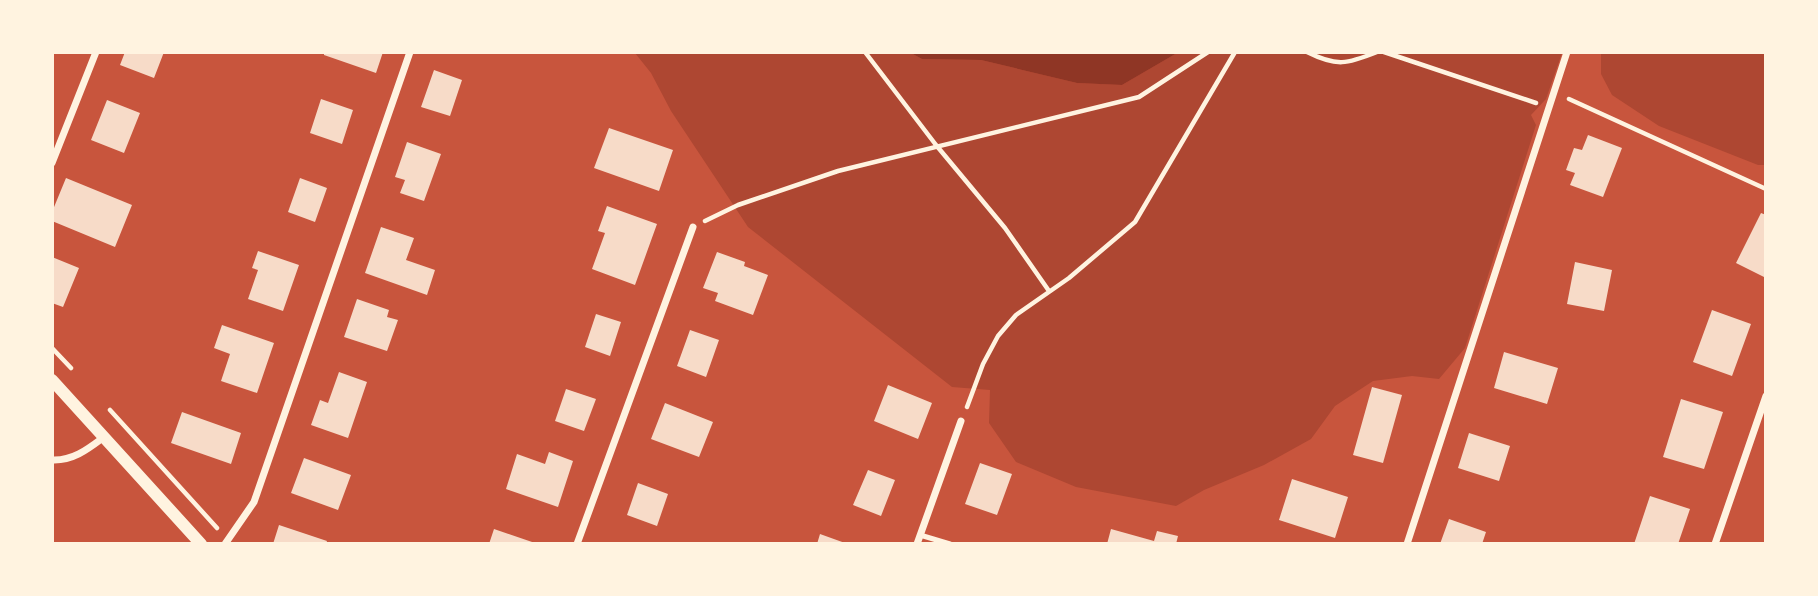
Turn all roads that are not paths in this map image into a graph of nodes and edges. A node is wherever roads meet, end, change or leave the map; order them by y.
1 (96, 52) edge
2 (410, 52) edge
3 (1567, 52) edge
4 (52, 163) edge
5 (693, 226) road end
6 (52, 380) edge
7 (1766, 396) edge
8 (961, 421) road end
9 (104, 436) junction
10 (52, 460) edge
11 (918, 539) edge
12 (227, 542) edge
13 (201, 544) edge
14 (577, 544) edge
15 (950, 544) edge
16 (1407, 544) edge
17 (1715, 544) edge

1 - 4 street
2 - 12 street
3 - 16 street
5 - 14 street
6 - 9 street
7 - 17 street
8 - 11 street
9 - 10 street
9 - 13 street
11 - 15 lane

